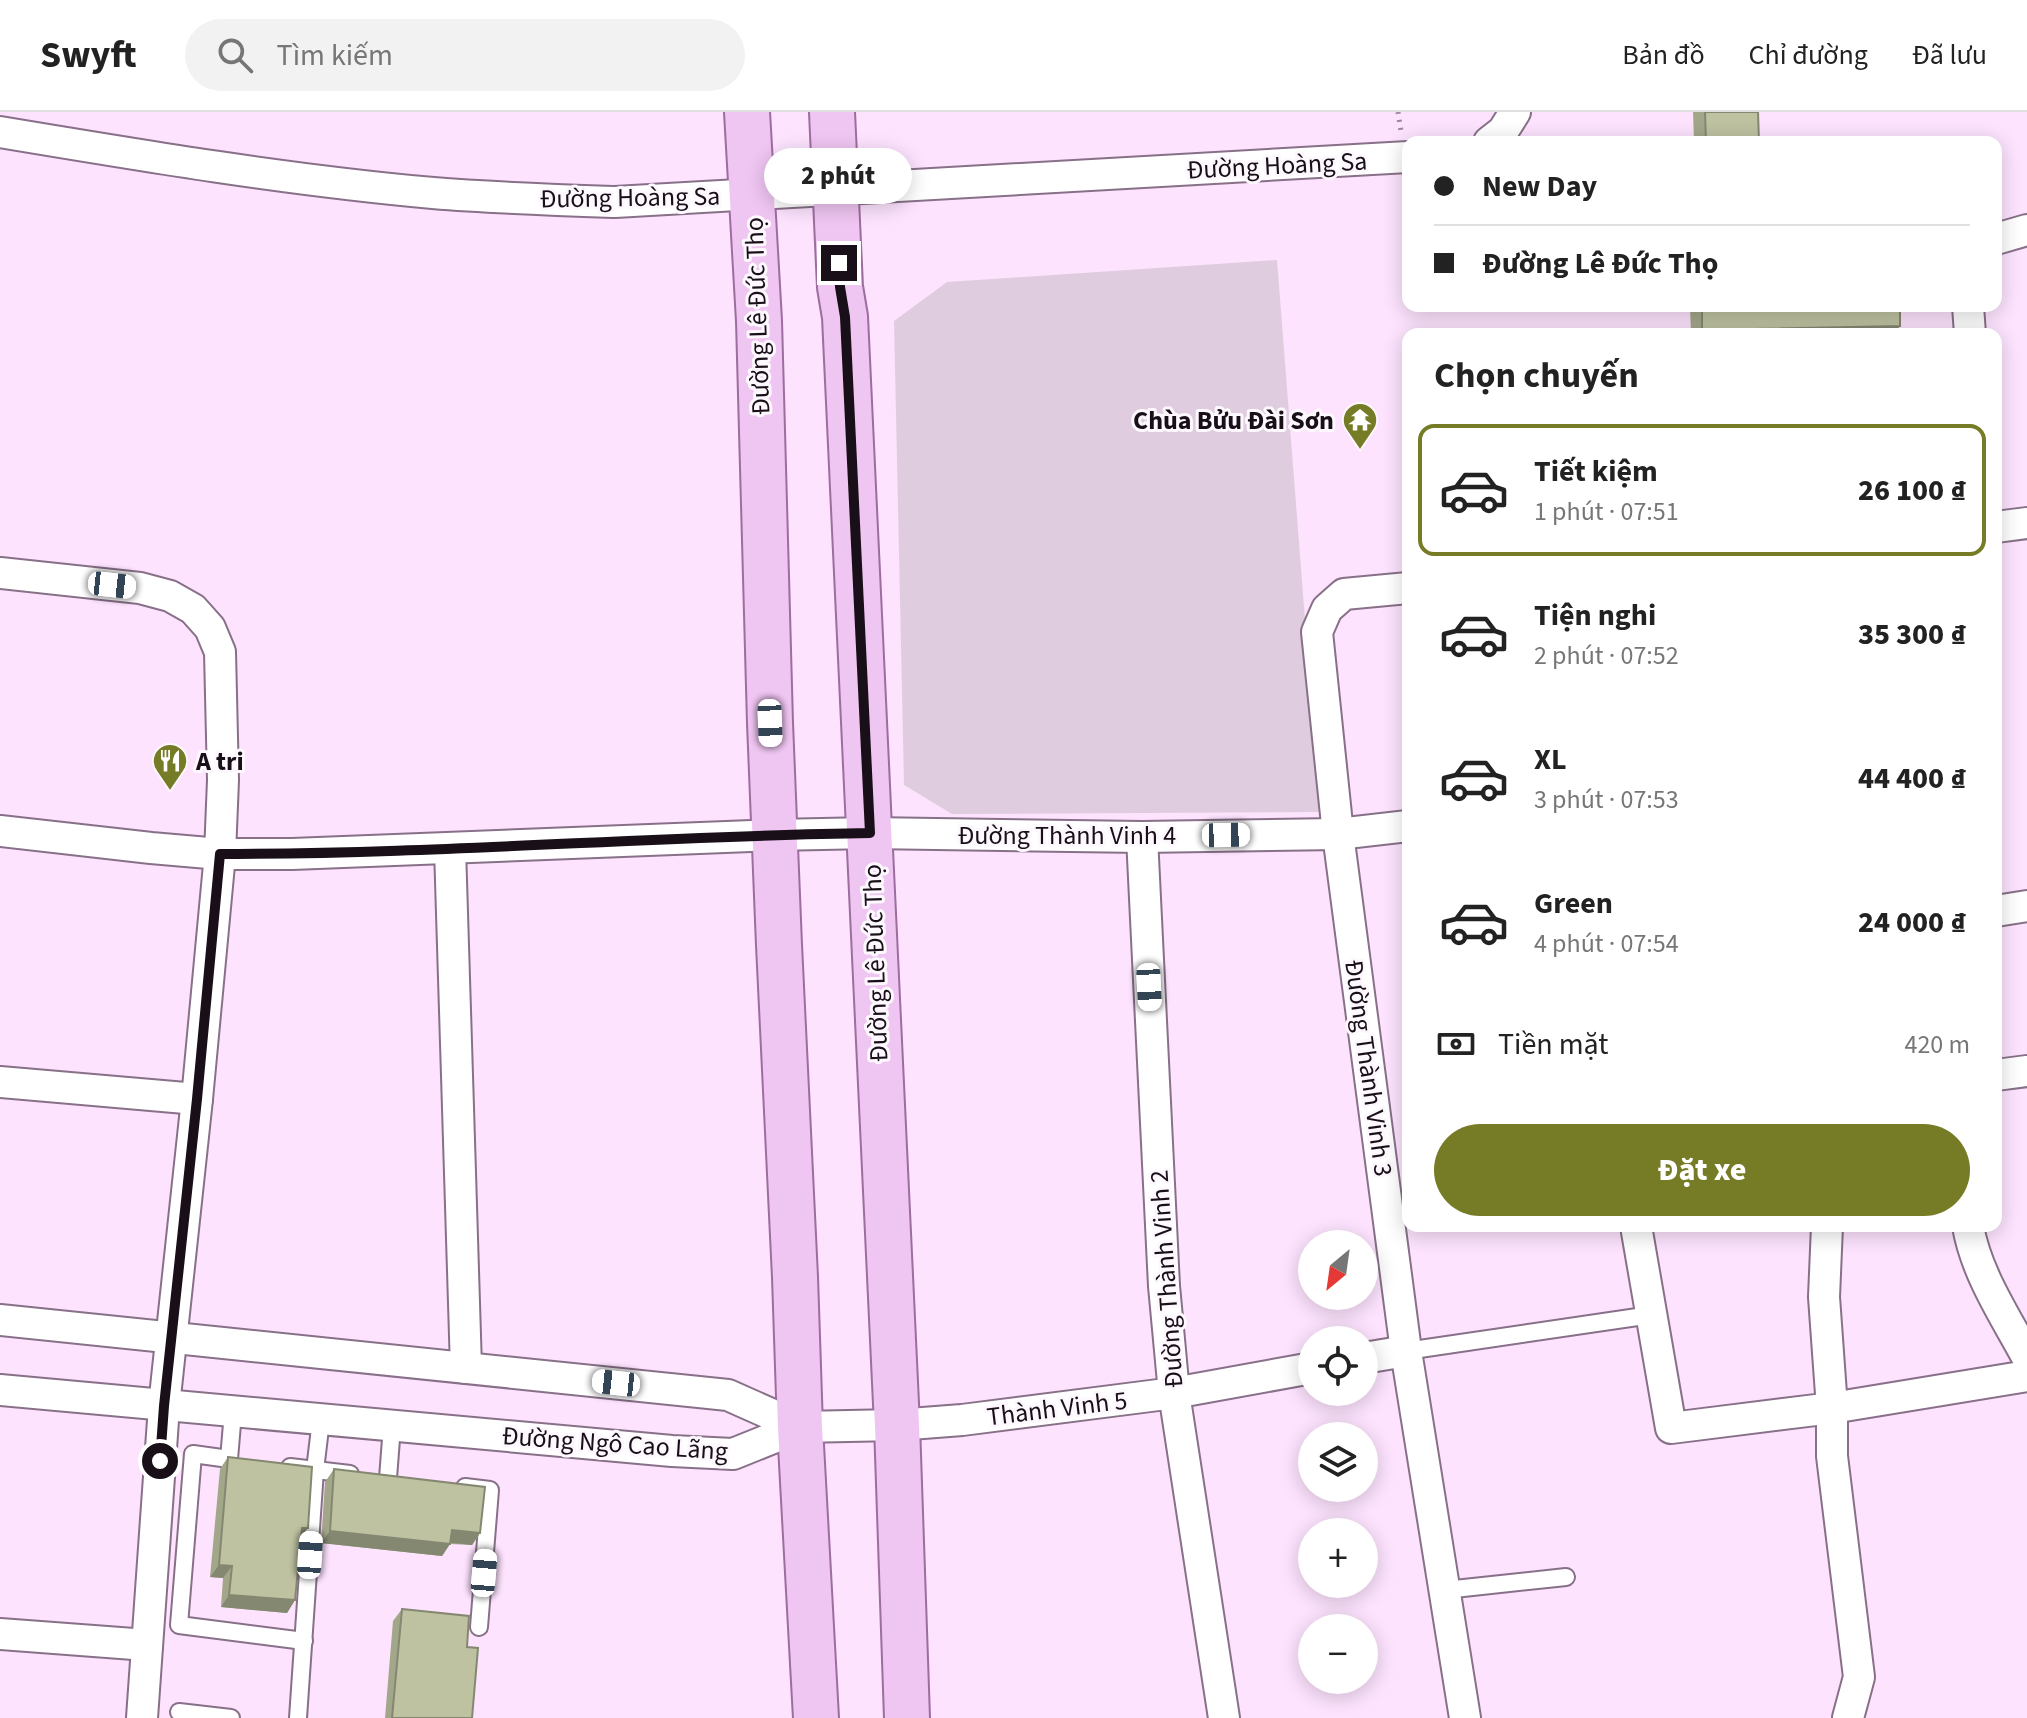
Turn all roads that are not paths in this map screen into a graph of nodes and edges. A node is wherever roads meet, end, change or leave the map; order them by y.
1 (747, 112) edge
2 (832, 112) edge
3 (1515, 112) edge
4 (0, 132) edge
5 (1497, 136) edge
6 (1402, 157) edge
7 (835, 189) junction
8 (752, 194) junction
9 (2027, 230) edge
10 (2002, 237) edge
11 (2027, 523) edge
12 (2002, 526) edge
13 (0, 573) edge
14 (1402, 589) edge
15 (1402, 827) edge
16 (0, 831) edge
17 (870, 833) junction
18 (1338, 834) junction
19 (774, 835) junction
20 (1142, 837) junction
21 (450, 848) junction
22 (220, 854) junction
23 (2027, 906) edge
24 (2002, 910) edge
25 (2027, 1071) edge
26 (2002, 1074) edge
27 (0, 1082) edge
28 (197, 1099) junction
29 (1395, 1163) edge
30 (1637, 1232) edge
31 (1827, 1232) edge
32 (1969, 1232) edge
33 (1651, 1315) junction
34 (0, 1320) edge
35 (171, 1338) junction
36 (1406, 1351) junction
37 (1378, 1356) edge
38 (2027, 1357) edge
39 (466, 1368) junction
40 (1298, 1371) edge
41 (2027, 1376) edge
42 (0, 1390) edge
43 (1174, 1393) junction
44 (164, 1406) junction
45 (1832, 1408) junction
46 (233, 1412) junction
47 (321, 1420) junction
48 (897, 1425) junction
49 (392, 1426) junction
50 (800, 1427) junction
51 (272, 1465) edge
52 (315, 1470) junction
53 (446, 1485) edge
54 (152, 1570) junction
55 (183, 1574) junction
56 (1566, 1577) dead end
57 (1445, 1590) junction
58 (479, 1627) dead end
59 (0, 1634) edge
60 (304, 1641) junction
61 (147, 1645) junction
62 (161, 1712) edge
63 (231, 1718) edge
64 (298, 1718) edge
65 (816, 1718) edge
66 (907, 1718) edge
67 (1224, 1718) edge
68 (1465, 1718) edge
69 (1848, 1718) edge

1 - 8 main road, Đường Lê Đức Thọ
2 - 7 main road, Đường Lê Đức Thọ
3 - 5 street
4 - 8 street, Đường Hoàng Sa
6 - 7 street, Đường Hoàng Sa
7 - 8 street, Đường Hoàng Sa
7 - 17 main road, Đường Lê Đức Thọ
8 - 19 main road, Đường Lê Đức Thọ
9 - 10 street
11 - 12 street
13 - 22 street
14 - 18 street, Đường Thành Vinh 3
15 - 18 street, Đường Thành Vinh 4
16 - 22 street, Đường Thành Vinh 4
17 - 19 street, Đường Thành Vinh 4
17 - 20 street, Đường Thành Vinh 4
17 - 48 main road, Đường Lê Đức Thọ
18 - 20 street, Đường Thành Vinh 4
18 - 29 street, Đường Thành Vinh 3
19 - 21 street, Đường Thành Vinh 4
19 - 50 main road, Đường Lê Đức Thọ
20 - 43 street, Đường Thành Vinh 2
21 - 22 street, Đường Thành Vinh 4
21 - 39 street
22 - 28 street
23 - 24 street
25 - 26 street
27 - 28 street
28 - 35 street
29 - 36 street, Đường Thành Vinh 3
30 - 33 street
31 - 45 street
32 - 38 street
33 - 36 lane
33 - 45 street
34 - 35 street, Đường Ngô Cao Lãng
35 - 39 street, Đường Ngô Cao Lãng
35 - 44 street
36 - 37 street
36 - 57 street, Đường Thành Vinh 3
39 - 50 street, Đường Ngô Cao Lãng
40 - 43 street, Thành Vinh 5
41 - 45 street
42 - 44 street, Đường Ngô Cao Lãng
43 - 48 street, Thành Vinh 5
43 - 67 street, Đường Thành Vinh 2
44 - 46 street, Đường Ngô Cao Lãng
44 - 54 street
45 - 69 street
46 - 47 street, Đường Ngô Cao Lãng
46 - 55 lane
47 - 49 street, Đường Ngô Cao Lãng
47 - 52 lane
48 - 50 street, Thành Vinh 5
48 - 66 main road, Đường Lê Đức Thọ
49 - 50 street, Đường Ngô Cao Lãng
49 - 52 lane
50 - 65 main road, Đường Lê Đức Thọ
51 - 52 lane
52 - 60 lane
53 - 58 lane
54 - 55 lane
54 - 61 street
55 - 60 lane
56 - 57 lane
57 - 68 street, Đường Thành Vinh 3
59 - 61 street
60 - 64 lane
61 - 62 street
62 - 63 lane

